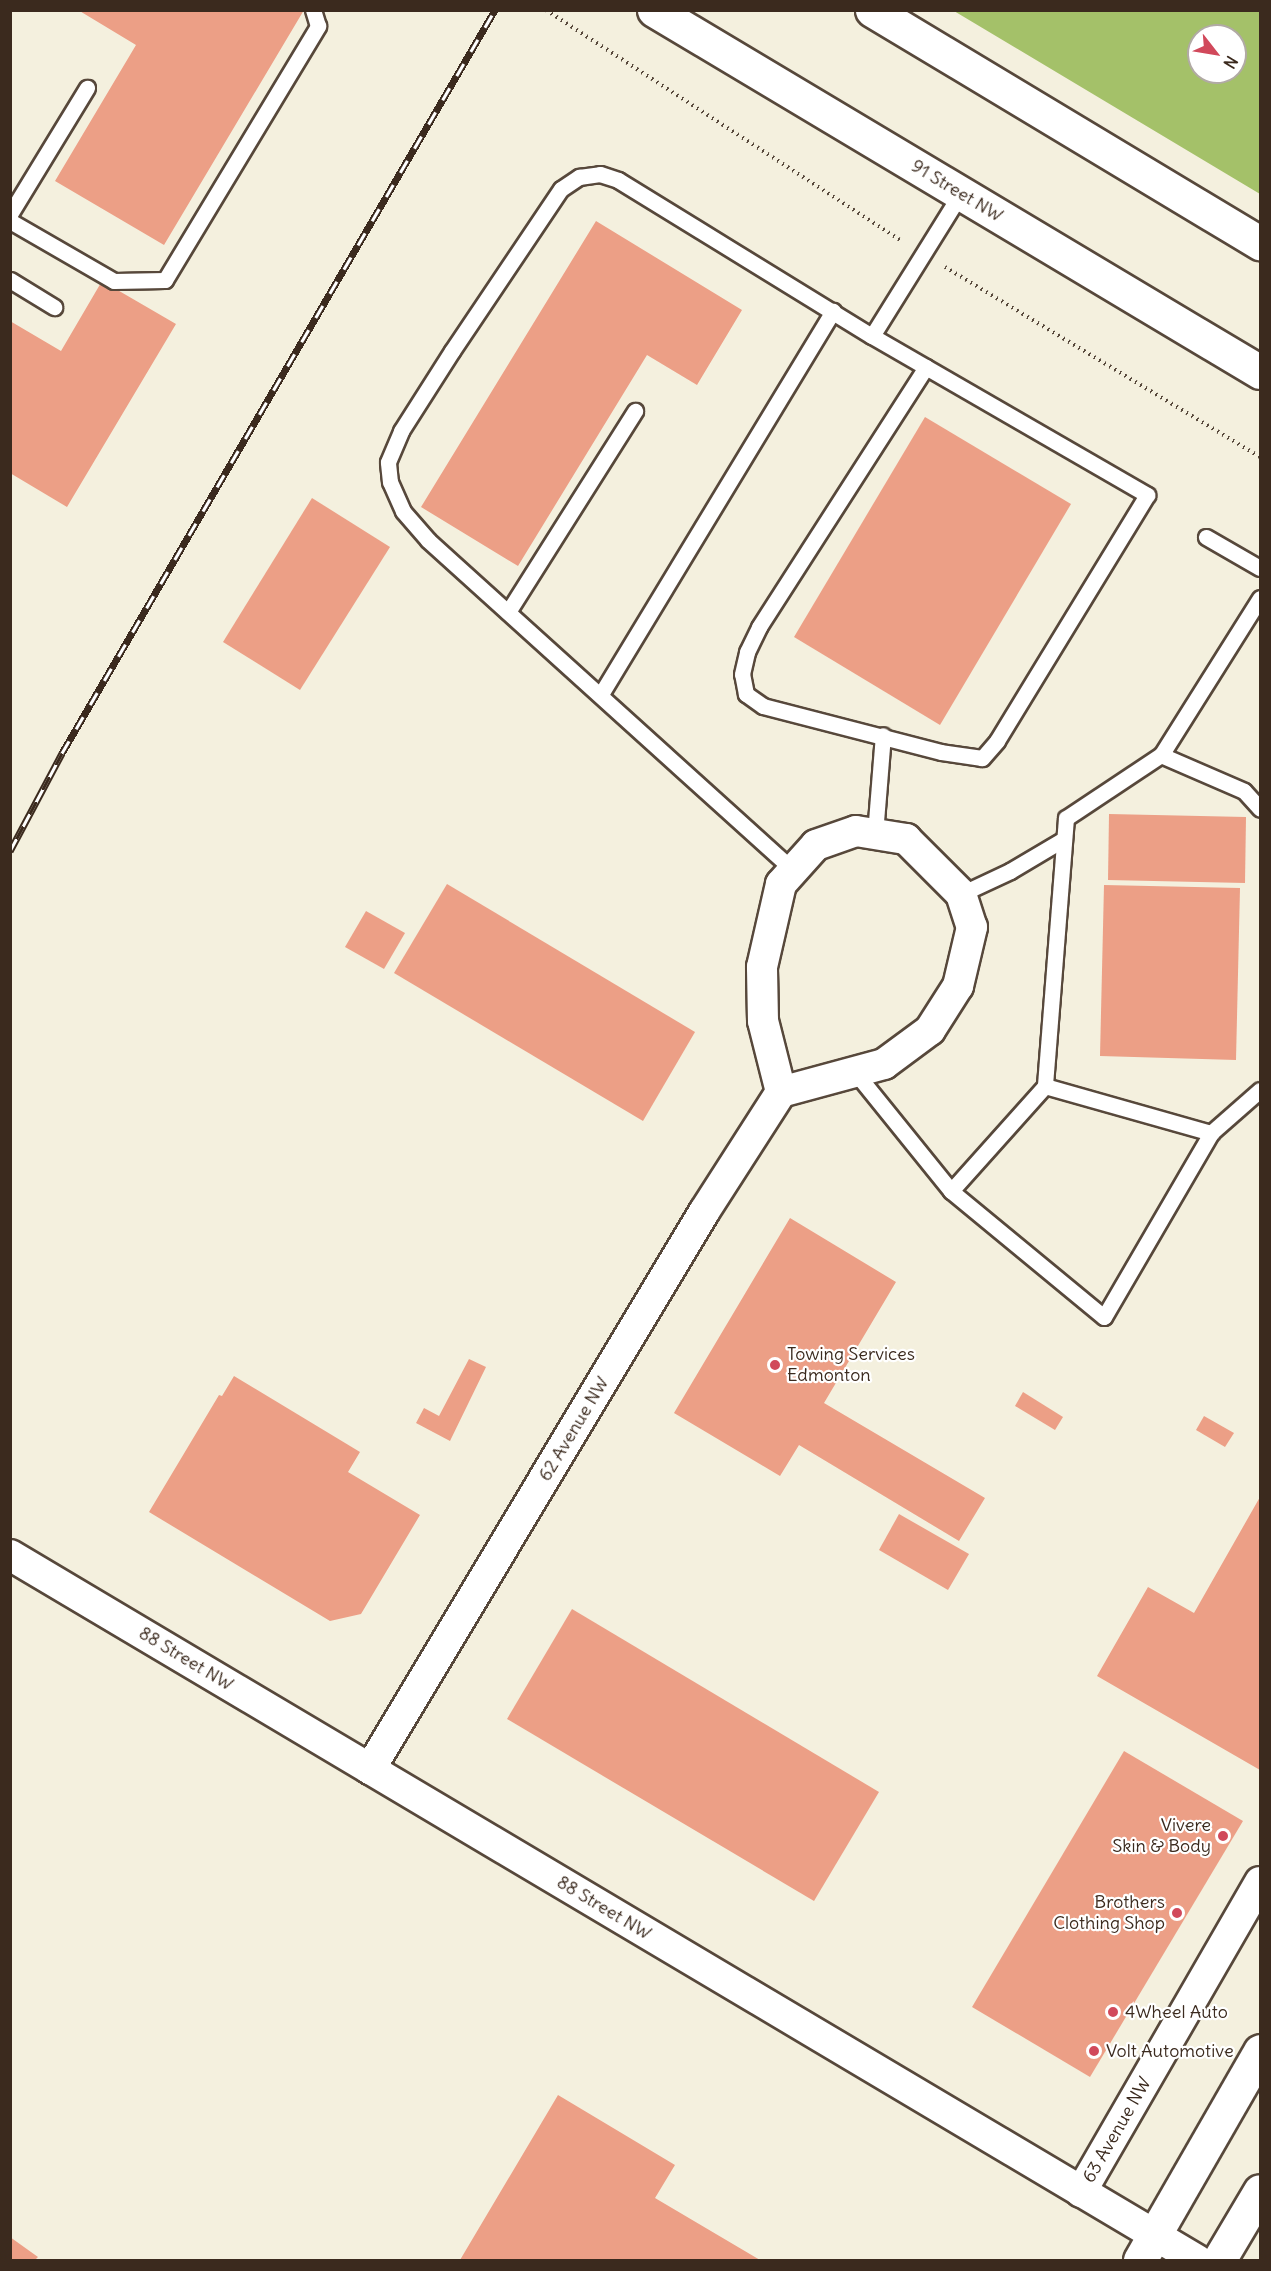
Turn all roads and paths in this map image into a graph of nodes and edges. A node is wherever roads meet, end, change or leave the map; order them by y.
1 (313, 10) edge
2 (654, 10) edge
3 (872, 10) edge
4 (87, 88) dead end
5 (961, 193) junction
6 (10, 214) edge
7 (10, 221) edge
8 (1260, 243) edge
9 (10, 280) edge
10 (54, 307) dead end
11 (833, 311) junction
12 (872, 336) junction
13 (926, 367) junction
14 (1260, 372) edge
15 (635, 411) dead end
16 (1206, 537) dead end
17 (1260, 568) edge
18 (1260, 598) edge
19 (508, 612) junction
20 (601, 694) junction
21 (883, 735) junction
22 (1161, 755) junction
23 (1260, 810) edge
24 (875, 834) junction
25 (1064, 839) junction
26 (793, 870) junction
27 (962, 894) junction
28 (855, 1072) junction
29 (1045, 1086) junction
30 (1260, 1090) edge
31 (781, 1092) junction
32 (1211, 1133) junction
33 (951, 1191) junction
34 (10, 1555) edge
35 (370, 1769) junction
36 (1260, 1882) edge
37 (1260, 2052) edge
38 (1260, 2191) edge
39 (1081, 2192) junction
40 (1147, 2248) edge
41 (1197, 2260) edge
42 (1219, 2260) edge

1 - 7 lane
2 - 5 main road, 91 Street NW
3 - 8 main road
4 - 6 lane
5 - 12 lane
5 - 14 main road, 91 Street NW
9 - 10 lane
11 - 12 lane
11 - 19 lane
11 - 20 lane
12 - 13 lane
13 - 21 lane
13 - 21 lane
15 - 19 lane
16 - 17 lane
18 - 22 lane
19 - 20 lane
20 - 26 lane
21 - 24 lane
22 - 23 lane
22 - 25 lane
24 - 26 street
24 - 27 street
25 - 27 lane
25 - 29 lane
26 - 31 street
27 - 28 street
28 - 31 street
28 - 33 lane
29 - 32 lane
29 - 33 lane
30 - 32 lane
31 - 35 street, 62 Avenue NW
32 - 33 lane
34 - 35 street, 88 Street NW
35 - 39 street, 88 Street NW
36 - 39 street, 63 Avenue NW
37 - 40 main road
38 - 42 main road
39 - 40 street, 88 Street NW
40 - 41 street, 88 Street NW

